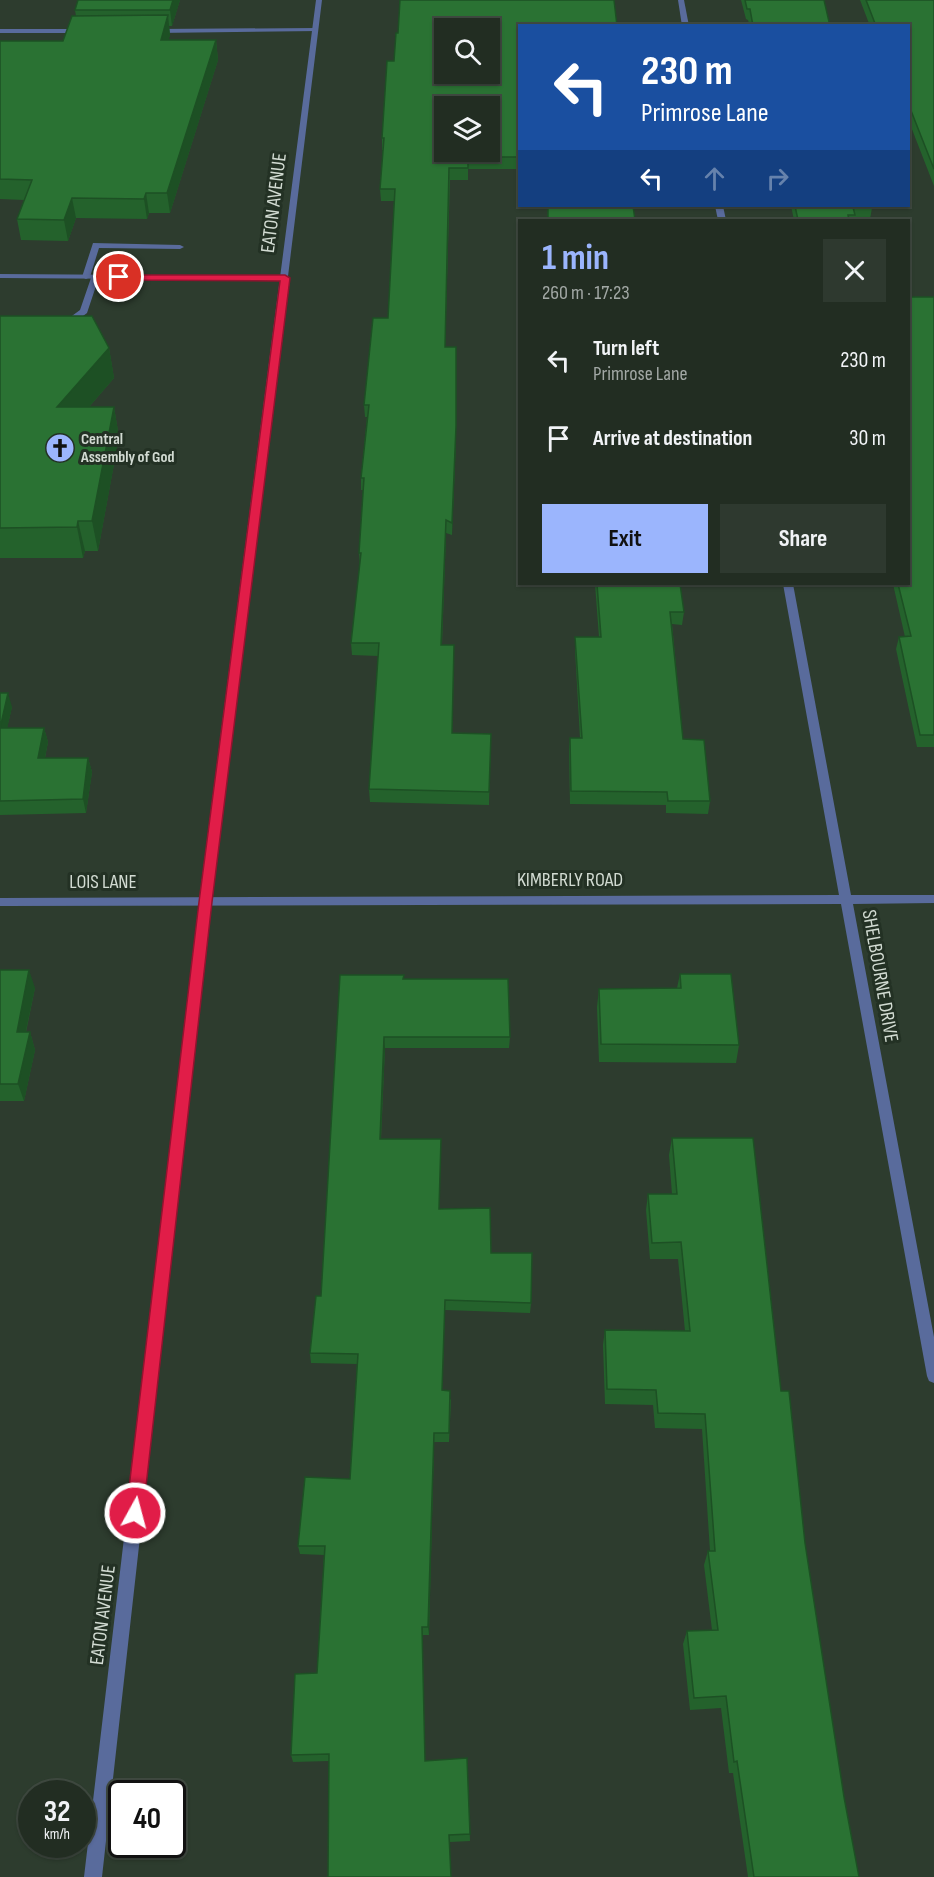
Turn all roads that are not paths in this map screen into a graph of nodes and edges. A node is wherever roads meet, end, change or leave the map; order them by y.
1 (319, 0) edge
2 (681, 0) edge
3 (686, 24) edge
4 (316, 30) junction
5 (0, 31) edge
6 (93, 31) edge
7 (152, 31) edge
8 (180, 247) dead end
9 (0, 276) edge
10 (91, 277) junction
11 (285, 278) junction
12 (52, 327) edge
13 (788, 585) edge
14 (846, 898) junction
15 (934, 898) edge
16 (0, 902) edge
17 (205, 902) junction
18 (934, 1376) edge
19 (93, 1877) edge

1 - 4 street, EATON AVENUE
2 - 3 street
4 - 7 street
4 - 11 street, EATON AVENUE
5 - 6 street
8 - 10 street
9 - 10 street
10 - 11 street
10 - 12 street
11 - 17 street, EATON AVENUE
13 - 14 street, SHELBOURNE DRIVE
14 - 15 street, KIMBERLY ROAD
14 - 17 street, KIMBERLY ROAD
14 - 18 street, SHELBOURNE DRIVE
16 - 17 street, LOIS LANE
17 - 19 street, EATON AVENUE

